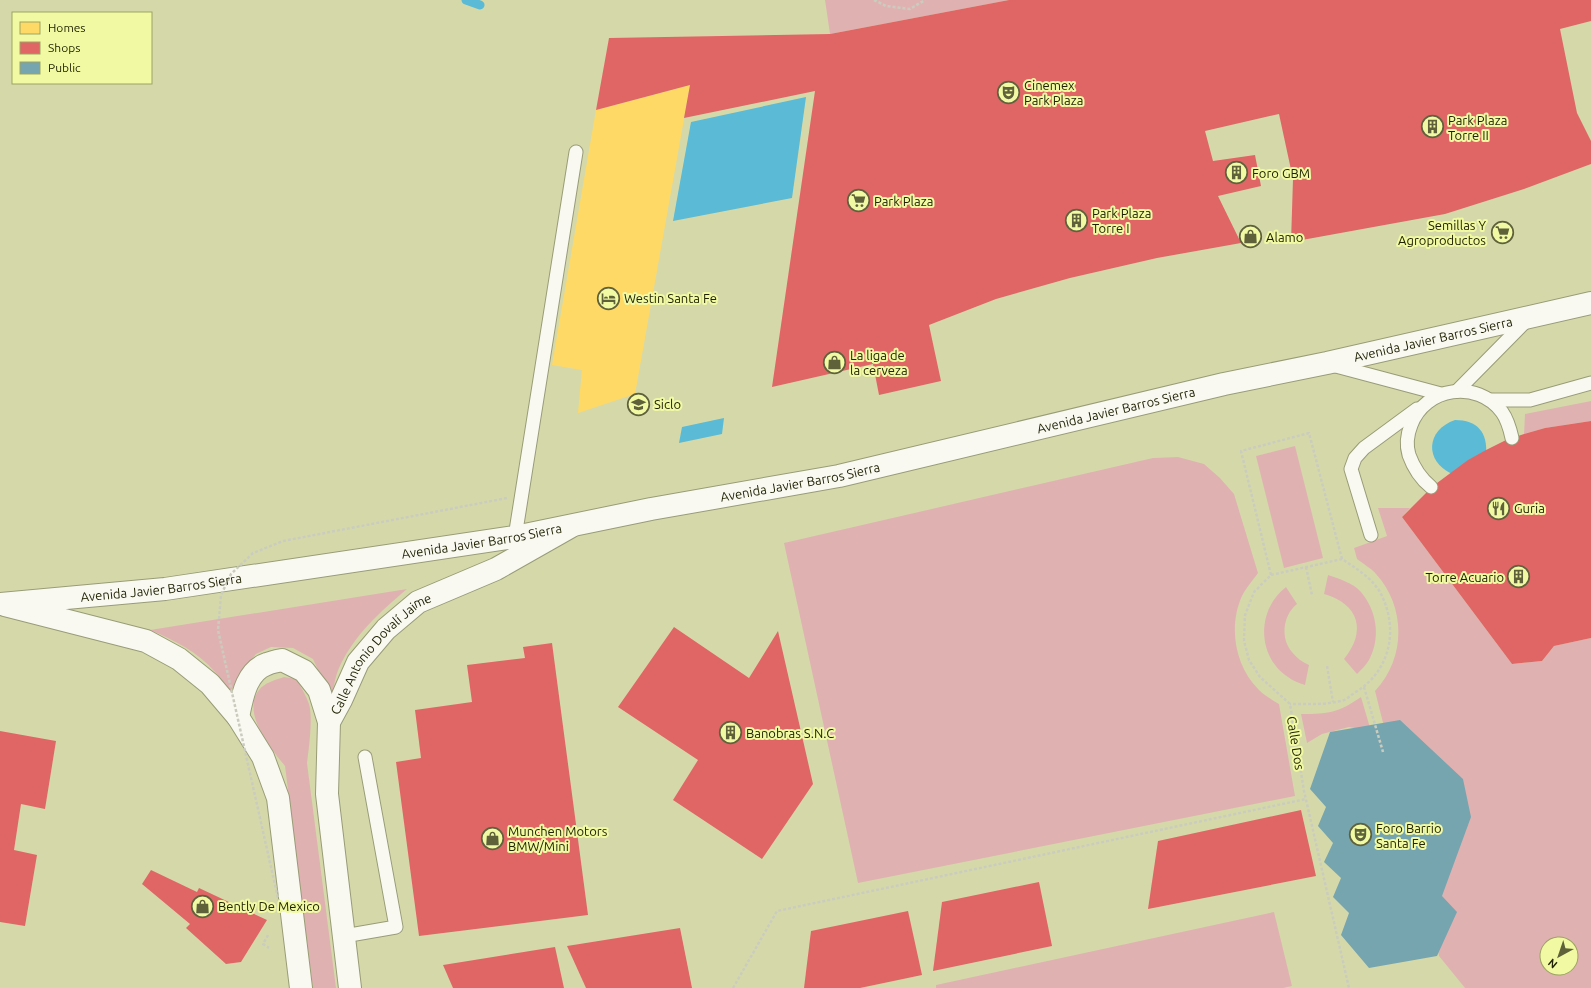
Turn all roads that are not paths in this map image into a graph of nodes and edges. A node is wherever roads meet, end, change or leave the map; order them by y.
1 (576, 152) dead end
2 (1591, 302) edge
3 (1531, 316) junction
4 (1327, 363) junction
5 (1591, 383) edge
6 (1457, 391) junction
7 (1440, 394) junction
8 (1490, 400) junction
9 (1425, 403) junction
10 (1512, 438) dead end
11 (1432, 486) dead end
12 (572, 526) junction
13 (1371, 535) dead end
14 (515, 537) junction
15 (1, 604) edge
16 (238, 717) junction
17 (329, 722) junction
18 (365, 757) dead end
19 (344, 936) junction
20 (301, 988) edge
21 (350, 988) edge

1 - 14 lane
2 - 3 street, Avenida Javier Barros Sierra
3 - 4 street, Avenida Javier Barros Sierra
3 - 6 lane
4 - 7 lane
4 - 12 street, Avenida Javier Barros Sierra
5 - 8 lane
6 - 7 lane
6 - 8 lane
7 - 9 lane
8 - 10 lane
9 - 11 lane
9 - 13 lane
12 - 14 street, Avenida Javier Barros Sierra
12 - 17 street, Calle Antonio Dovalí Jaime
14 - 15 street, Avenida Javier Barros Sierra
15 - 16 street
16 - 17 street
16 - 20 street
17 - 19 street, Calle Antonio Dovalí Jaime
18 - 19 lane
19 - 21 street, Calle Antonio Dovalí Jaime

